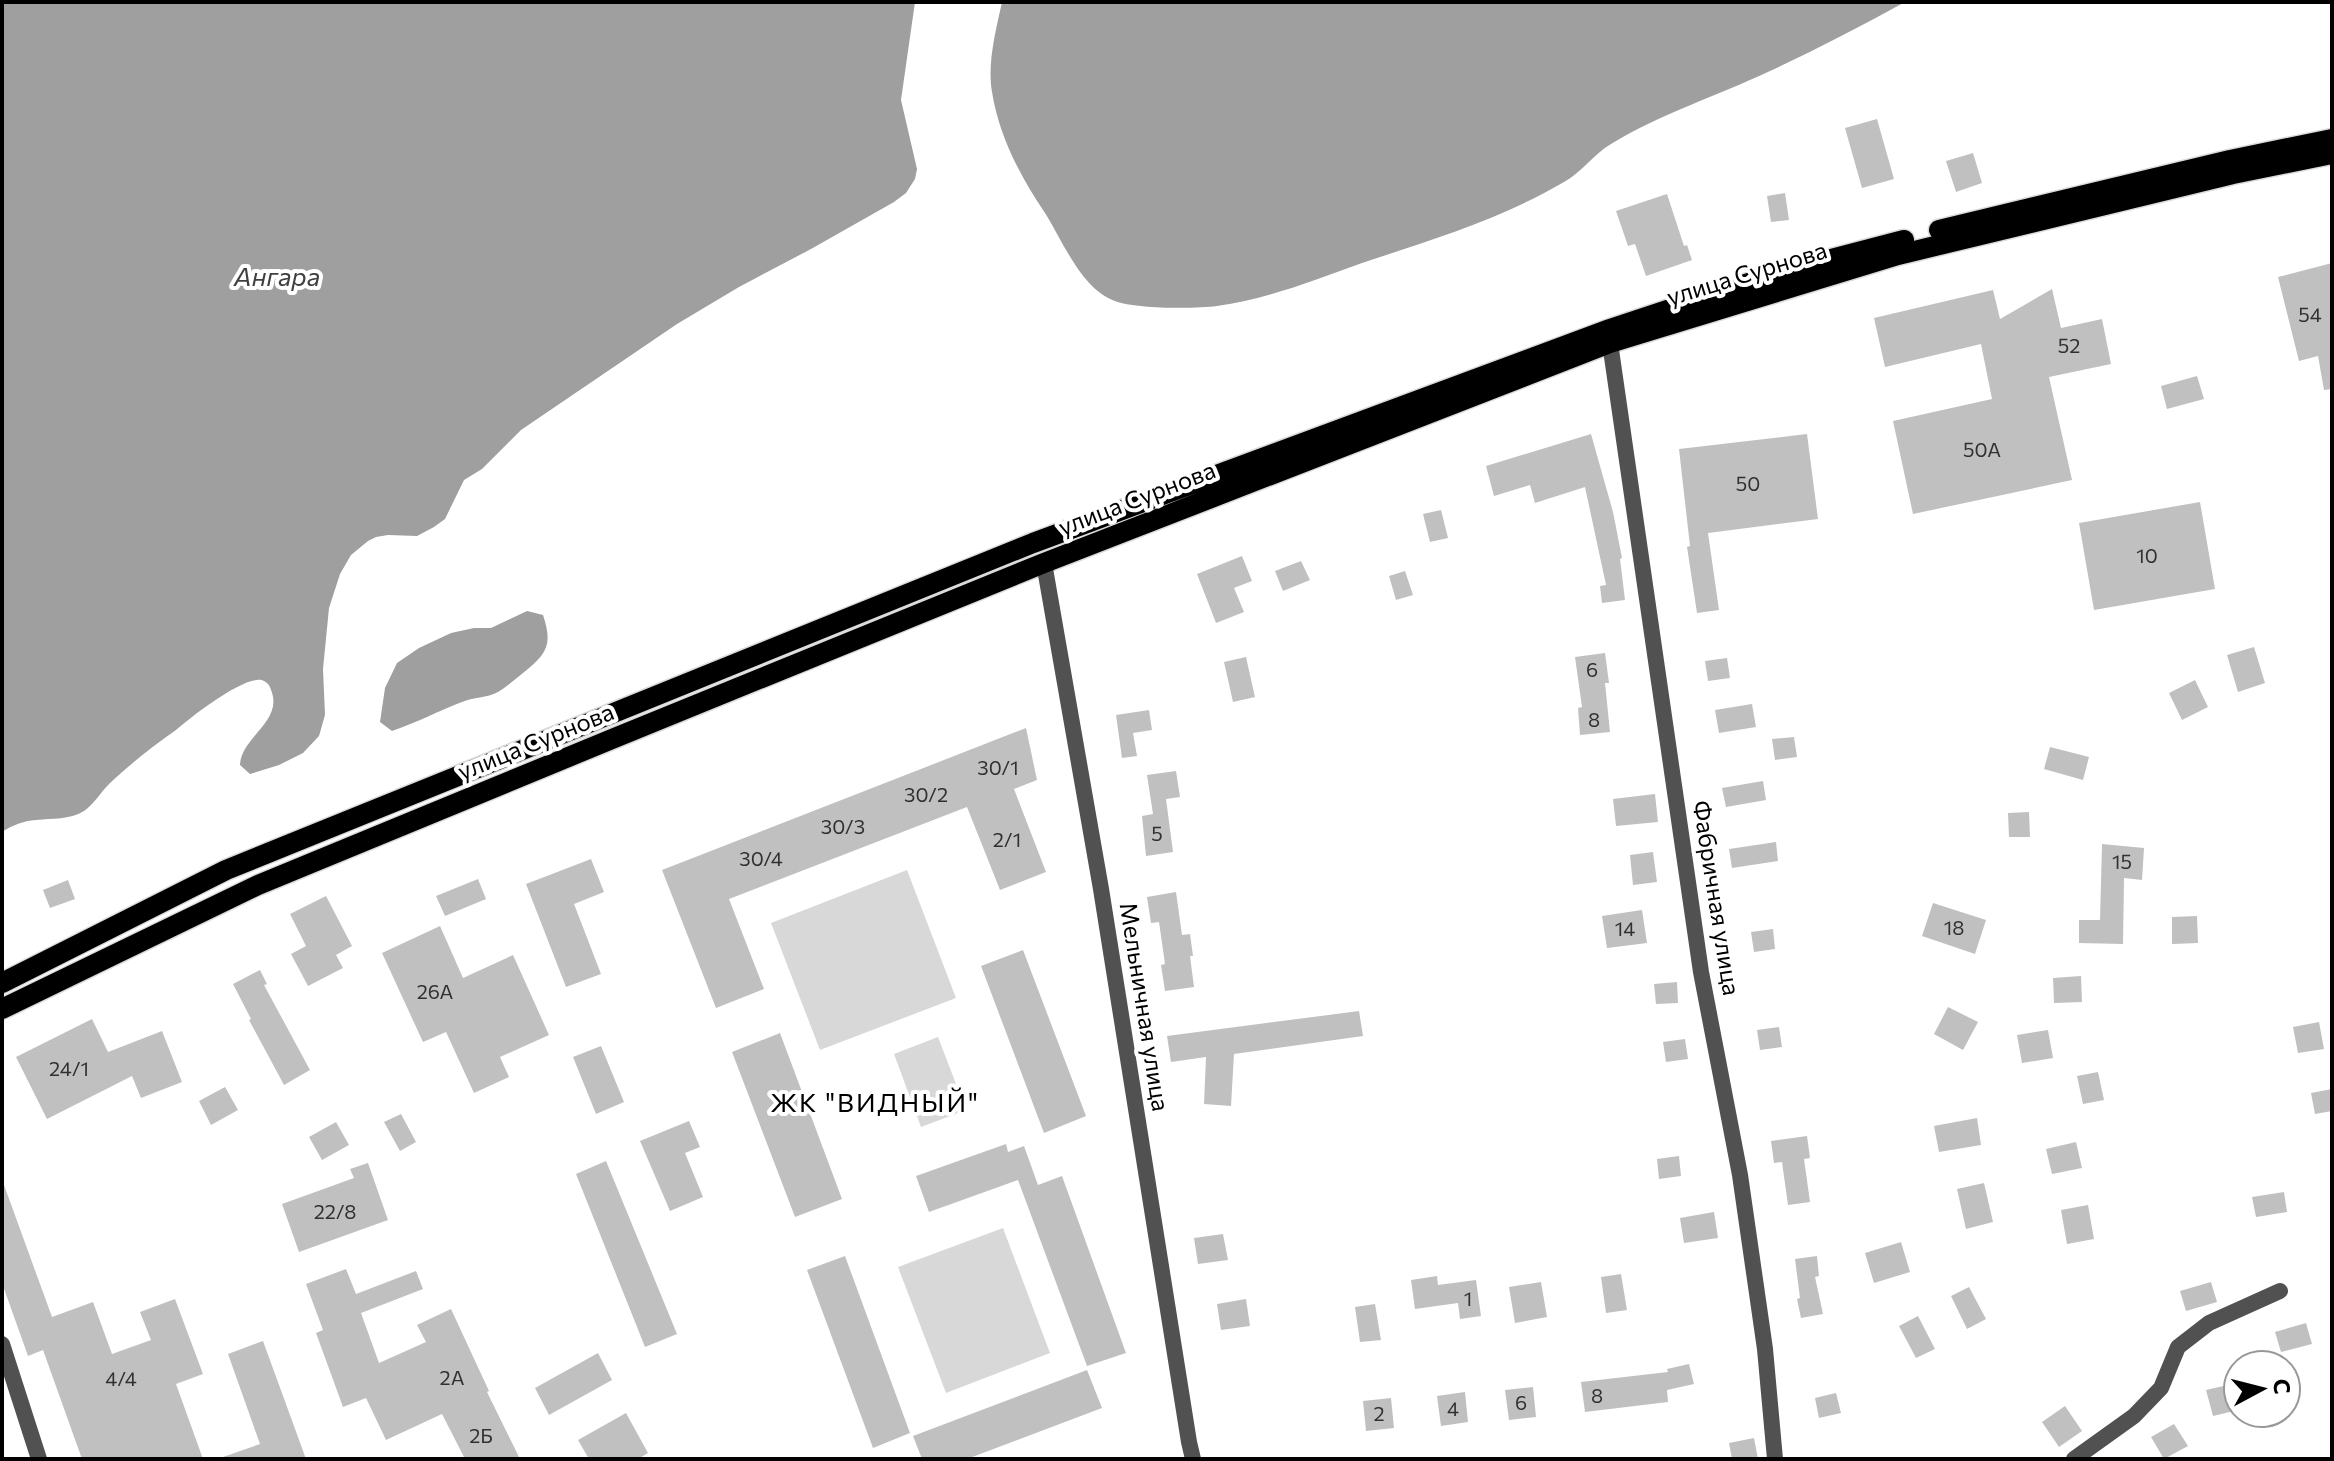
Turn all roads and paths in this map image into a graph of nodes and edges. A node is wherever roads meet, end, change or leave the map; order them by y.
1 (2332, 139) edge
2 (2332, 154) edge
3 (1610, 343) junction
4 (1044, 563) junction
5 (2, 983) edge
6 (2, 1009) edge
7 (2280, 1291) dead end
8 (2, 1344) edge
9 (39, 1459) edge
10 (1193, 1459) edge
11 (1775, 1459) edge
12 (2074, 1459) edge

1 - 5 main road, улица Сурнова
2 - 3 main road, улица Сурнова
3 - 4 main road, улица Сурнова
3 - 11 street, Фабричная улица
4 - 6 main road, улица Сурнова
4 - 10 street, Мельничная улица
7 - 12 street
8 - 9 street

